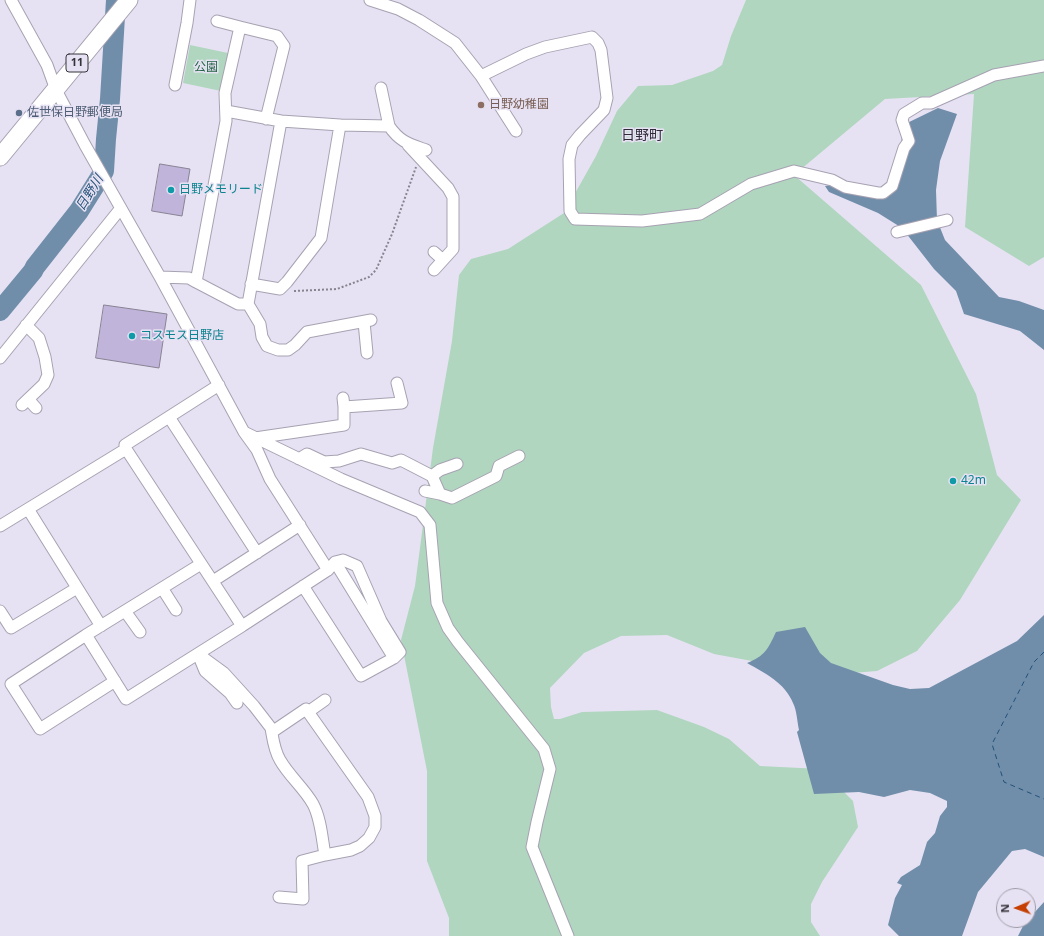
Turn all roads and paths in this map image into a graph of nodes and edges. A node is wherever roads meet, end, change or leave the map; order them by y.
1 (11, 0) edge
2 (129, 0) edge
3 (190, 0) edge
4 (370, 0) edge
5 (397, 4) edge
6 (217, 21) dead end
7 (240, 27) junction
8 (1044, 66) edge
9 (481, 76) junction
10 (175, 85) dead end
11 (381, 88) dead end
12 (56, 90) junction
13 (226, 111) junction
14 (266, 118) junction
15 (281, 121) junction
16 (340, 125) junction
17 (389, 126) junction
18 (516, 131) dead end
19 (423, 154) junction
20 (0, 157) edge
21 (121, 208) junction
22 (948, 220) dead end
23 (897, 232) dead end
24 (434, 252) dead end
25 (443, 260) junction
26 (434, 270) dead end
27 (160, 277) junction
28 (196, 282) junction
29 (251, 284) junction
30 (280, 289) junction
31 (248, 304) junction
32 (26, 326) junction
33 (367, 353) dead end
34 (0, 358) edge
35 (397, 383) dead end
36 (219, 386) junction
37 (36, 408) dead end
38 (169, 417) junction
39 (244, 432) junction
40 (255, 438) junction
41 (126, 449) junction
42 (519, 456) dead end
43 (299, 459) junction
44 (457, 464) dead end
45 (432, 476) junction
46 (425, 491) dead end
47 (440, 494) junction
48 (28, 509) junction
49 (0, 526) edge
50 (300, 526) junction
51 (257, 553) junction
52 (201, 564) junction
53 (331, 566) junction
54 (213, 581) junction
55 (303, 586) junction
56 (77, 588) junction
57 (162, 588) junction
58 (176, 610) dead end
59 (0, 611) edge
60 (125, 611) junction
61 (100, 626) junction
62 (242, 626) junction
63 (140, 632) dead end
64 (86, 635) junction
65 (198, 654) junction
66 (394, 658) junction
67 (115, 681) junction
68 (325, 700) dead end
69 (237, 703) dead end
70 (308, 712) junction
71 (272, 732) junction
72 (325, 855) junction
73 (279, 897) dead end
74 (568, 936) edge

1 - 12 street
2 - 12 main road, 11
3 - 10 street
4 - 5 street
5 - 9 street
6 - 7 street
7 - 13 street
7 - 14 street
8 - 9 street
9 - 18 street
11 - 17 street
12 - 20 main road, 11
12 - 21 street
13 - 14 street
13 - 28 street
14 - 15 street
15 - 16 street
15 - 29 street
16 - 17 street
16 - 30 street
17 - 19 street
19 - 25 street
19 - 30 path
21 - 27 street
21 - 32 street
22 - 23 street
24 - 25 street
25 - 26 street
27 - 28 street
27 - 36 street
28 - 31 street
29 - 30 street
29 - 31 street
31 - 33 street
32 - 34 street
32 - 37 street
35 - 40 street
36 - 38 street
36 - 39 street
38 - 41 street
38 - 51 street
39 - 40 street
39 - 50 street
40 - 43 street
41 - 48 street
41 - 52 street
42 - 47 street
43 - 45 street
43 - 74 street
44 - 45 street
45 - 47 street
46 - 47 street
48 - 49 street
48 - 56 street
50 - 51 street
50 - 53 street
51 - 54 street
52 - 54 street
52 - 57 street
53 - 55 street
53 - 66 street
53 - 66 street
54 - 62 street
55 - 62 street
55 - 66 street
56 - 59 street
56 - 61 street
57 - 58 street
57 - 60 street
60 - 61 street
60 - 63 street
61 - 64 street
62 - 65 street
64 - 67 street
64 - 67 street
65 - 67 street
65 - 69 street
65 - 71 street
68 - 70 street
70 - 71 street
70 - 72 street
71 - 72 street
72 - 73 street

